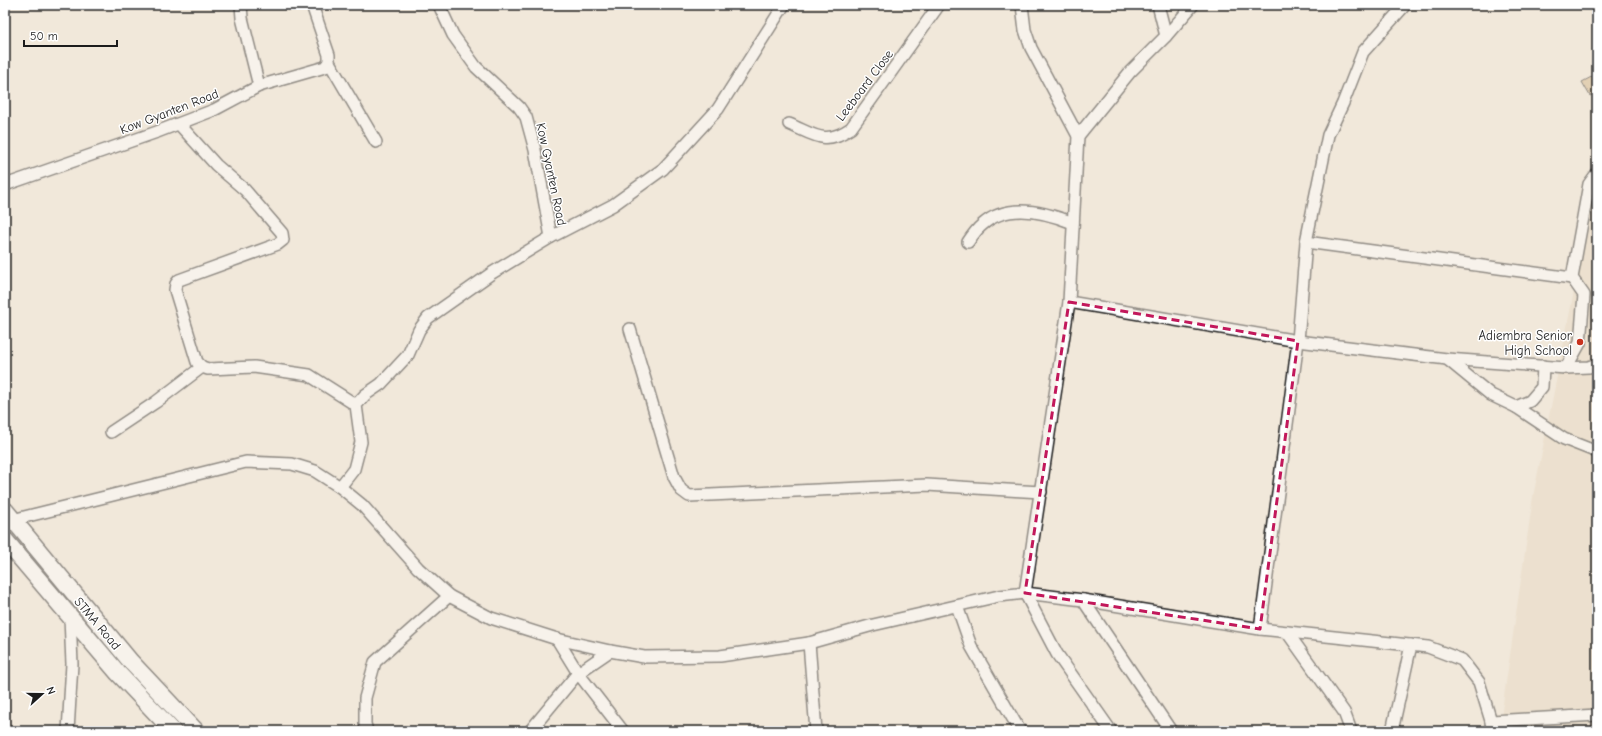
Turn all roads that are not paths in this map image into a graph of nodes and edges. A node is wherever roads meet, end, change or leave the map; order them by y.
1 (241, 5) edge
2 (312, 5) edge
3 (438, 5) edge
4 (784, 5) edge
5 (939, 5) edge
6 (1022, 5) edge
7 (1158, 5) edge
8 (1193, 5) edge
9 (1405, 5) edge
10 (1166, 36) junction
11 (329, 62) junction
12 (259, 86) junction
13 (179, 124) junction
14 (789, 124) dead end
15 (1078, 136) junction
16 (376, 142) dead end
17 (1597, 173) edge
18 (5, 184) edge
19 (1073, 223) junction
20 (551, 237) junction
21 (968, 242) dead end
22 (1306, 242) junction
23 (1572, 278) junction
24 (1069, 302) junction
25 (630, 329) dead end
26 (1298, 341) junction
27 (1447, 359) junction
28 (1597, 364) edge
29 (1542, 366) junction
30 (202, 367) junction
31 (1566, 368) junction
32 (356, 405) junction
33 (1516, 407) junction
34 (111, 432) dead end
35 (1597, 452) edge
36 (340, 487) junction
37 (1041, 492) junction
38 (8, 519) edge
39 (5, 540) edge
40 (1025, 593) junction
41 (450, 596) junction
42 (1083, 600) junction
43 (957, 606) junction
44 (70, 617) junction
45 (1260, 629) junction
46 (1287, 632) junction
47 (557, 639) junction
48 (809, 642) junction
49 (1410, 645) junction
50 (610, 651) junction
51 (578, 673) junction
52 (1597, 715) edge
53 (1492, 726) edge
54 (68, 731) edge
55 (173, 731) edge
56 (196, 731) edge
57 (367, 731) edge
58 (530, 731) edge
59 (623, 731) edge
60 (816, 731) edge
61 (1020, 731) edge
62 (1111, 731) edge
63 (1171, 731) edge
64 (1351, 731) edge
65 (1392, 731) edge

1 - 12 street
2 - 11 street
3 - 20 street, Kow Gyanten Road
4 - 20 street, Kow Gyanten Road
5 - 14 street, Leeboard Close
6 - 15 street
7 - 10 street
8 - 10 street
9 - 22 street
10 - 15 street
11 - 12 street, Kow Gyanten Road
11 - 16 street
12 - 13 street, Kow Gyanten Road
13 - 18 street, Kow Gyanten Road
13 - 30 street
15 - 19 street
17 - 23 street
19 - 21 street
19 - 24 street
20 - 32 street
22 - 23 street
22 - 26 street
23 - 31 street
24 - 26 street
24 - 37 street
25 - 37 street
26 - 27 street
26 - 45 street
27 - 29 street
27 - 33 street
28 - 31 street
29 - 31 street
29 - 33 street
30 - 32 street
30 - 34 street
32 - 36 street
33 - 35 street
36 - 38 street
36 - 41 street
37 - 40 street
38 - 56 main road, STMA Road
39 - 44 main road, STMA Road
40 - 42 street
40 - 43 street
40 - 62 street
41 - 47 street
41 - 57 street
42 - 45 street
42 - 63 street
43 - 48 street
43 - 61 street
44 - 54 street
44 - 55 main road, STMA Road
45 - 46 street
46 - 49 street
46 - 64 street
47 - 50 street
47 - 51 street
48 - 50 street
48 - 60 street
49 - 53 street
49 - 65 street
50 - 51 street
51 - 58 street
51 - 59 street
52 - 53 street

